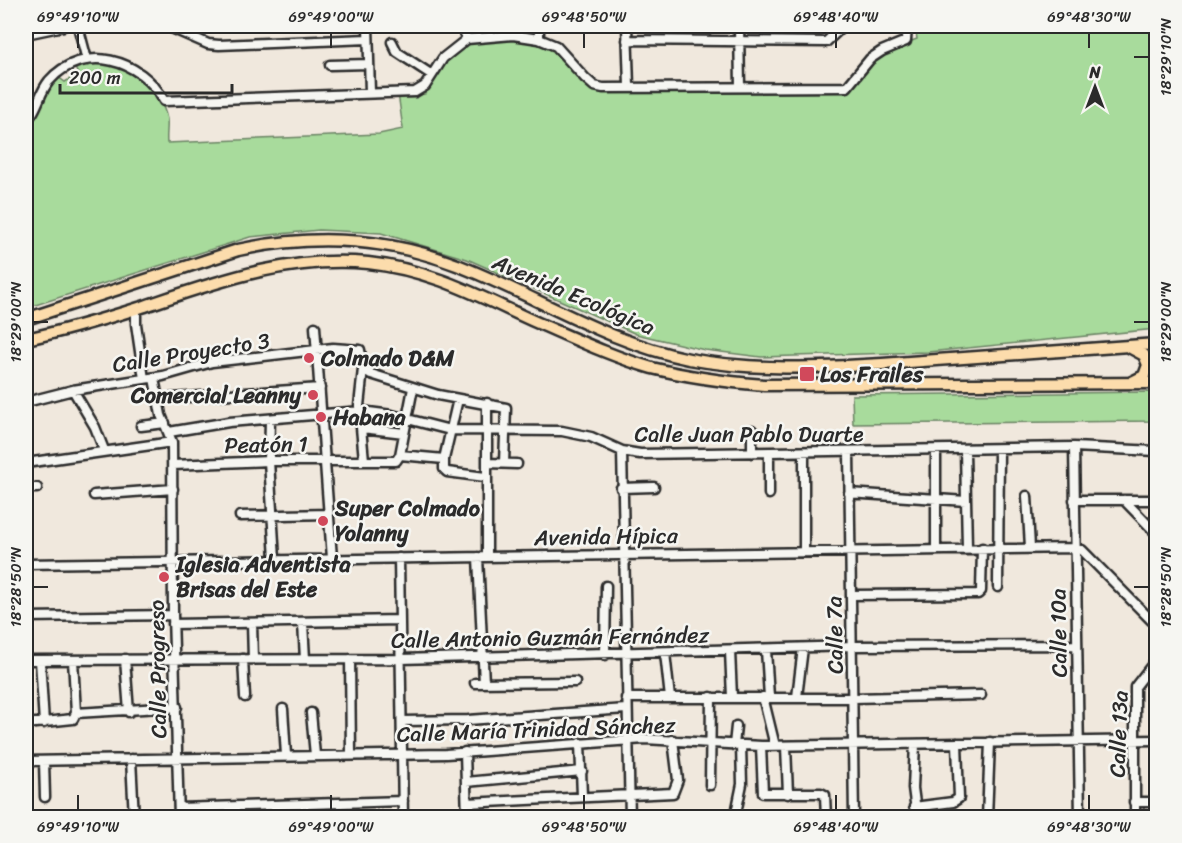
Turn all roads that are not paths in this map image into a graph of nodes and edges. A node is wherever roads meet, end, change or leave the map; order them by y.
1 (64, 26) edge
2 (78, 26) edge
3 (167, 26) edge
4 (368, 26) edge
5 (461, 26) edge
6 (506, 26) edge
7 (539, 26) edge
8 (627, 26) edge
9 (739, 26) edge
10 (843, 26) edge
11 (907, 26) edge
12 (26, 34) edge
13 (506, 36) junction
14 (368, 39) junction
15 (467, 39) junction
16 (539, 39) junction
17 (627, 40) junction
18 (739, 40) junction
19 (392, 42) dead end
20 (87, 60) junction
21 (369, 64) junction
22 (330, 65) dead end
23 (432, 75) junction
24 (629, 86) junction
25 (740, 87) junction
26 (370, 92) junction
27 (26, 120) edge
28 (136, 309) junction
29 (26, 319) edge
30 (315, 327) dead end
31 (26, 339) edge
32 (1156, 344) edge
33 (1126, 346) junction
34 (317, 351) junction
35 (363, 369) junction
36 (154, 378) junction
37 (144, 379) junction
38 (1156, 383) edge
39 (1126, 384) junction
40 (320, 387) junction
41 (413, 388) junction
42 (73, 390) junction
43 (158, 399) junction
44 (458, 399) junction
45 (26, 402) edge
46 (487, 403) junction
47 (361, 411) junction
48 (322, 416) junction
49 (406, 418) junction
50 (270, 420) junction
51 (165, 423) junction
52 (141, 426) dead end
53 (362, 428) junction
54 (450, 430) junction
55 (752, 430) dead end
56 (506, 431) junction
57 (170, 432) junction
58 (486, 432) junction
59 (404, 433) junction
60 (172, 442) junction
61 (1074, 447) junction
62 (999, 449) junction
63 (104, 450) junction
64 (965, 450) junction
65 (936, 451) junction
66 (622, 452) junction
67 (804, 452) junction
68 (849, 452) junction
69 (1156, 452) edge
70 (752, 453) junction
71 (769, 453) junction
72 (398, 458) junction
73 (444, 459) junction
74 (326, 460) junction
75 (364, 460) junction
76 (269, 461) junction
77 (26, 463) edge
78 (487, 463) junction
79 (504, 463) junction
80 (517, 464) dead end
81 (173, 465) junction
82 (485, 477) junction
83 (654, 487) dead end
84 (26, 488) edge
85 (37, 488) dead end
86 (621, 488) junction
87 (173, 489) junction
88 (849, 493) junction
89 (769, 494) dead end
90 (94, 495) dead end
91 (1027, 496) dead end
92 (937, 499) junction
93 (966, 501) junction
94 (1074, 501) junction
95 (1124, 501) junction
96 (1156, 501) edge
97 (329, 514) junction
98 (272, 515) junction
99 (240, 516) dead end
100 (1156, 533) edge
101 (1030, 547) junction
102 (936, 548) junction
103 (967, 548) junction
104 (982, 548) junction
105 (998, 548) junction
106 (1075, 548) junction
107 (849, 549) junction
108 (804, 550) junction
109 (623, 554) junction
110 (482, 557) junction
111 (332, 558) junction
112 (399, 558) junction
113 (275, 559) junction
114 (173, 560) junction
115 (26, 564) edge
116 (606, 586) dead end
117 (998, 587) dead end
118 (851, 595) junction
119 (26, 617) edge
120 (173, 620) junction
121 (400, 620) junction
122 (252, 623) junction
123 (303, 623) junction
124 (1156, 626) edge
125 (1076, 645) junction
126 (853, 646) junction
127 (803, 648) junction
128 (766, 650) junction
129 (730, 651) junction
130 (665, 653) junction
131 (605, 655) junction
132 (625, 655) junction
133 (483, 657) junction
134 (125, 659) junction
135 (175, 659) junction
136 (243, 659) junction
137 (253, 659) junction
138 (305, 659) junction
139 (350, 659) junction
140 (401, 659) junction
141 (26, 660) edge
142 (40, 660) junction
143 (74, 660) junction
144 (1156, 660) edge
145 (575, 682) dead end
146 (981, 695) dead end
147 (244, 697) dead end
148 (711, 697) junction
149 (732, 697) junction
150 (766, 697) junction
151 (797, 697) junction
152 (626, 698) junction
153 (670, 698) junction
154 (853, 698) junction
155 (177, 707) junction
156 (283, 709) dead end
157 (627, 710) junction
158 (129, 712) junction
159 (76, 713) junction
160 (311, 713) dead end
161 (402, 721) junction
162 (44, 723) junction
163 (26, 724) edge
164 (736, 726) dead end
165 (627, 740) junction
166 (673, 740) junction
167 (1078, 740) junction
168 (1134, 740) junction
169 (1156, 740) edge
170 (990, 742) junction
171 (580, 743) junction
172 (711, 743) junction
173 (957, 743) junction
174 (853, 744) junction
175 (915, 744) junction
176 (737, 745) junction
177 (761, 746) junction
178 (775, 746) junction
179 (786, 746) junction
180 (465, 752) junction
181 (402, 753) junction
182 (351, 754) junction
183 (286, 755) junction
184 (315, 755) junction
185 (177, 757) junction
186 (131, 759) junction
187 (26, 761) edge
188 (44, 761) junction
189 (582, 771) junction
190 (466, 782) junction
191 (710, 785) dead end
192 (788, 794) junction
193 (582, 795) junction
194 (629, 795) junction
195 (45, 797) dead end
196 (403, 801) junction
197 (1134, 801) junction
198 (1156, 802) edge
199 (467, 803) junction
200 (914, 807) junction
201 (178, 808) junction
202 (134, 818) edge
203 (178, 818) edge
204 (403, 818) edge
205 (467, 818) edge
206 (630, 818) edge
207 (735, 818) edge
208 (826, 818) edge
209 (854, 818) edge
210 (917, 818) edge
211 (987, 818) edge
212 (1080, 818) edge
213 (1135, 818) edge

1 - 12 street
2 - 20 street
3 - 14 street
4 - 14 street
5 - 15 street
6 - 13 street
7 - 16 street
8 - 17 street
9 - 18 street
10 - 18 street
11 - 25 street
13 - 15 street
13 - 16 street
14 - 21 street
15 - 23 street
16 - 24 street
17 - 18 street
17 - 24 street
18 - 25 street
19 - 23 street
20 - 26 street
20 - 27 street
21 - 22 street
21 - 26 street
23 - 26 street
24 - 25 street
28 - 31 main road
28 - 37 street
28 - 39 main road
29 - 33 main road, Avenida Ecológica
30 - 34 street
32 - 33 main road, Avenida Ecológica
33 - 39 main road
34 - 35 street, Calle Proyecto 3
34 - 36 street, Calle Proyecto 3
34 - 40 street
35 - 41 street
35 - 47 street
36 - 37 street, Calle Proyecto 3
36 - 43 street, Calle Progreso
37 - 42 street, Calle Proyecto 3
38 - 39 main road
40 - 43 street
40 - 48 street
41 - 44 street
41 - 49 street
42 - 45 street, Calle Proyecto 3
42 - 63 street
43 - 51 street, Calle Progreso
44 - 46 street
44 - 54 street
46 - 56 street
46 - 58 street
47 - 48 street, Calle Juan Pablo Duarte
47 - 49 street, Calle Juan Pablo Duarte
47 - 53 street
48 - 50 street, Calle Juan Pablo Duarte
48 - 74 street
49 - 54 street, Calle Juan Pablo Duarte
49 - 59 street
50 - 57 street, Calle Juan Pablo Duarte
50 - 76 street
51 - 52 street
51 - 57 street, Calle Progreso
53 - 59 street
53 - 75 street
54 - 58 street, Calle Juan Pablo Duarte
54 - 73 street
55 - 70 street
56 - 58 street, Calle Juan Pablo Duarte
56 - 66 street, Calle Juan Pablo Duarte
56 - 79 street
57 - 60 street, Calle Progreso
58 - 78 street
59 - 72 street
60 - 63 street
60 - 81 street, Calle Progreso
61 - 62 street, Calle Juan Pablo Duarte
61 - 69 street, Calle Juan Pablo Duarte
61 - 94 street, Calle 10a
62 - 64 street, Calle Juan Pablo Duarte
62 - 105 street
63 - 77 street
64 - 65 street, Calle Juan Pablo Duarte
64 - 93 street
65 - 68 street, Calle Juan Pablo Duarte
65 - 92 street
66 - 70 street, Calle Juan Pablo Duarte
66 - 86 street
67 - 68 street, Calle Juan Pablo Duarte
67 - 71 street, Calle Juan Pablo Duarte
67 - 108 street
68 - 88 street, Calle 7a
70 - 71 street, Calle Juan Pablo Duarte
71 - 89 street
72 - 73 street, Peatón 1
72 - 75 street, Peatón 1
73 - 82 street
74 - 75 street, Peatón 1
74 - 76 street, Peatón 1
74 - 97 street
76 - 81 street, Peatón 1
76 - 98 street
78 - 79 street
78 - 82 street
79 - 80 street
81 - 87 street, Calle Progreso
82 - 110 street
83 - 86 street
84 - 85 street
86 - 109 street
87 - 90 street
87 - 114 street, Calle Progreso
88 - 92 street
88 - 107 street, Calle 7a
91 - 101 street
92 - 93 street
92 - 102 street
93 - 103 street
94 - 95 street
94 - 106 street, Calle 10a
95 - 96 street
95 - 100 street
97 - 98 street
97 - 111 street
98 - 99 street
98 - 113 street
101 - 105 street, Avenida Hípica
101 - 106 street, Avenida Hípica
102 - 103 street, Avenida Hípica
102 - 107 street, Avenida Hípica
103 - 104 street, Avenida Hípica
104 - 105 street, Avenida Hípica
104 - 118 street
105 - 117 street
106 - 124 street
106 - 125 street, Calle 10a
107 - 108 street, Avenida Hípica
107 - 118 street, Calle 7a
108 - 109 street, Avenida Hípica
109 - 110 street, Avenida Hípica
109 - 132 street
110 - 112 street, Avenida Hípica
110 - 133 street
111 - 112 street, Avenida Hípica
111 - 113 street, Avenida Hípica
112 - 121 street
113 - 114 street, Avenida Hípica
114 - 115 street, Avenida Hípica
114 - 120 street, Calle Progreso
116 - 131 street
118 - 126 street, Calle 7a
119 - 120 street
120 - 122 street
120 - 135 street, Calle Progreso
121 - 123 street
121 - 140 street
122 - 123 street
122 - 137 street
123 - 138 street
125 - 126 street, Calle Antonio Guzmán Fernández
125 - 167 street, Calle 10a
126 - 127 street, Calle Antonio Guzmán Fernández
126 - 154 street, Calle 7a
127 - 128 street, Calle Antonio Guzmán Fernández
127 - 151 street
128 - 129 street, Calle Antonio Guzmán Fernández
128 - 150 street
129 - 130 street, Calle Antonio Guzmán Fernández
129 - 149 street
130 - 132 street, Calle Antonio Guzmán Fernández
130 - 153 street
131 - 132 street, Calle Antonio Guzmán Fernández
131 - 133 street, Calle Antonio Guzmán Fernández
132 - 152 street
133 - 140 street, Calle Antonio Guzmán Fernández
133 - 145 street
134 - 135 street, Calle Antonio Guzmán Fernández
134 - 143 street, Calle Antonio Guzmán Fernández
134 - 158 street
135 - 136 street, Calle Antonio Guzmán Fernández
135 - 155 street, Calle Progreso
136 - 137 street, Calle Antonio Guzmán Fernández
136 - 147 street
137 - 138 street, Calle Antonio Guzmán Fernández
138 - 139 street, Calle Antonio Guzmán Fernández
139 - 140 street, Calle Antonio Guzmán Fernández
139 - 182 street
140 - 161 street
141 - 142 street, Calle Antonio Guzmán Fernández
142 - 143 street, Calle Antonio Guzmán Fernández
142 - 162 street
143 - 159 street
144 - 168 street, Calle 13a
146 - 154 street
148 - 149 street
148 - 153 street
148 - 172 street
149 - 150 street
150 - 151 street
150 - 178 street
151 - 154 street
152 - 153 street
152 - 157 street
154 - 174 street, Calle 7a
155 - 158 street
155 - 185 street, Calle Progreso
156 - 183 street
157 - 161 street
157 - 165 street
158 - 159 street
159 - 162 street
160 - 184 street
161 - 181 street
162 - 163 street
164 - 176 street
165 - 166 street, Calle María Trinidad Sánchez
165 - 171 street, Calle María Trinidad Sánchez
165 - 194 street
166 - 172 street, Calle María Trinidad Sánchez
166 - 194 street
167 - 168 street, Calle María Trinidad Sánchez
167 - 170 street, Calle María Trinidad Sánchez
167 - 212 street, Calle 10a
168 - 169 street, Calle María Trinidad Sánchez
168 - 197 street, Calle 13a
170 - 173 street, Calle María Trinidad Sánchez
170 - 211 street
171 - 180 street, Calle María Trinidad Sánchez
171 - 189 street
172 - 176 street, Calle María Trinidad Sánchez
172 - 191 street
173 - 175 street, Calle María Trinidad Sánchez
173 - 200 street
174 - 175 street, Calle María Trinidad Sánchez
174 - 179 street, Calle María Trinidad Sánchez
174 - 209 street, Calle 7a
175 - 200 street
176 - 177 street, Calle María Trinidad Sánchez
176 - 207 street
177 - 178 street, Calle María Trinidad Sánchez
177 - 192 street
178 - 179 street, Calle María Trinidad Sánchez
179 - 192 street
180 - 181 street, Calle María Trinidad Sánchez
180 - 190 street
181 - 182 street, Calle María Trinidad Sánchez
181 - 196 street
182 - 184 street, Calle María Trinidad Sánchez
183 - 184 street, Calle María Trinidad Sánchez
183 - 185 street, Calle María Trinidad Sánchez
185 - 186 street, Calle María Trinidad Sánchez
185 - 201 street, Calle Progreso
186 - 188 street, Calle María Trinidad Sánchez
186 - 202 street
187 - 188 street, Calle María Trinidad Sánchez
188 - 195 street
189 - 190 street
189 - 193 street
190 - 199 street
192 - 208 street
193 - 194 street
193 - 199 street
194 - 206 street
196 - 201 street
196 - 204 street
197 - 198 street
197 - 213 street, Calle 13a
199 - 205 street
200 - 210 street
201 - 203 street, Calle Progreso

